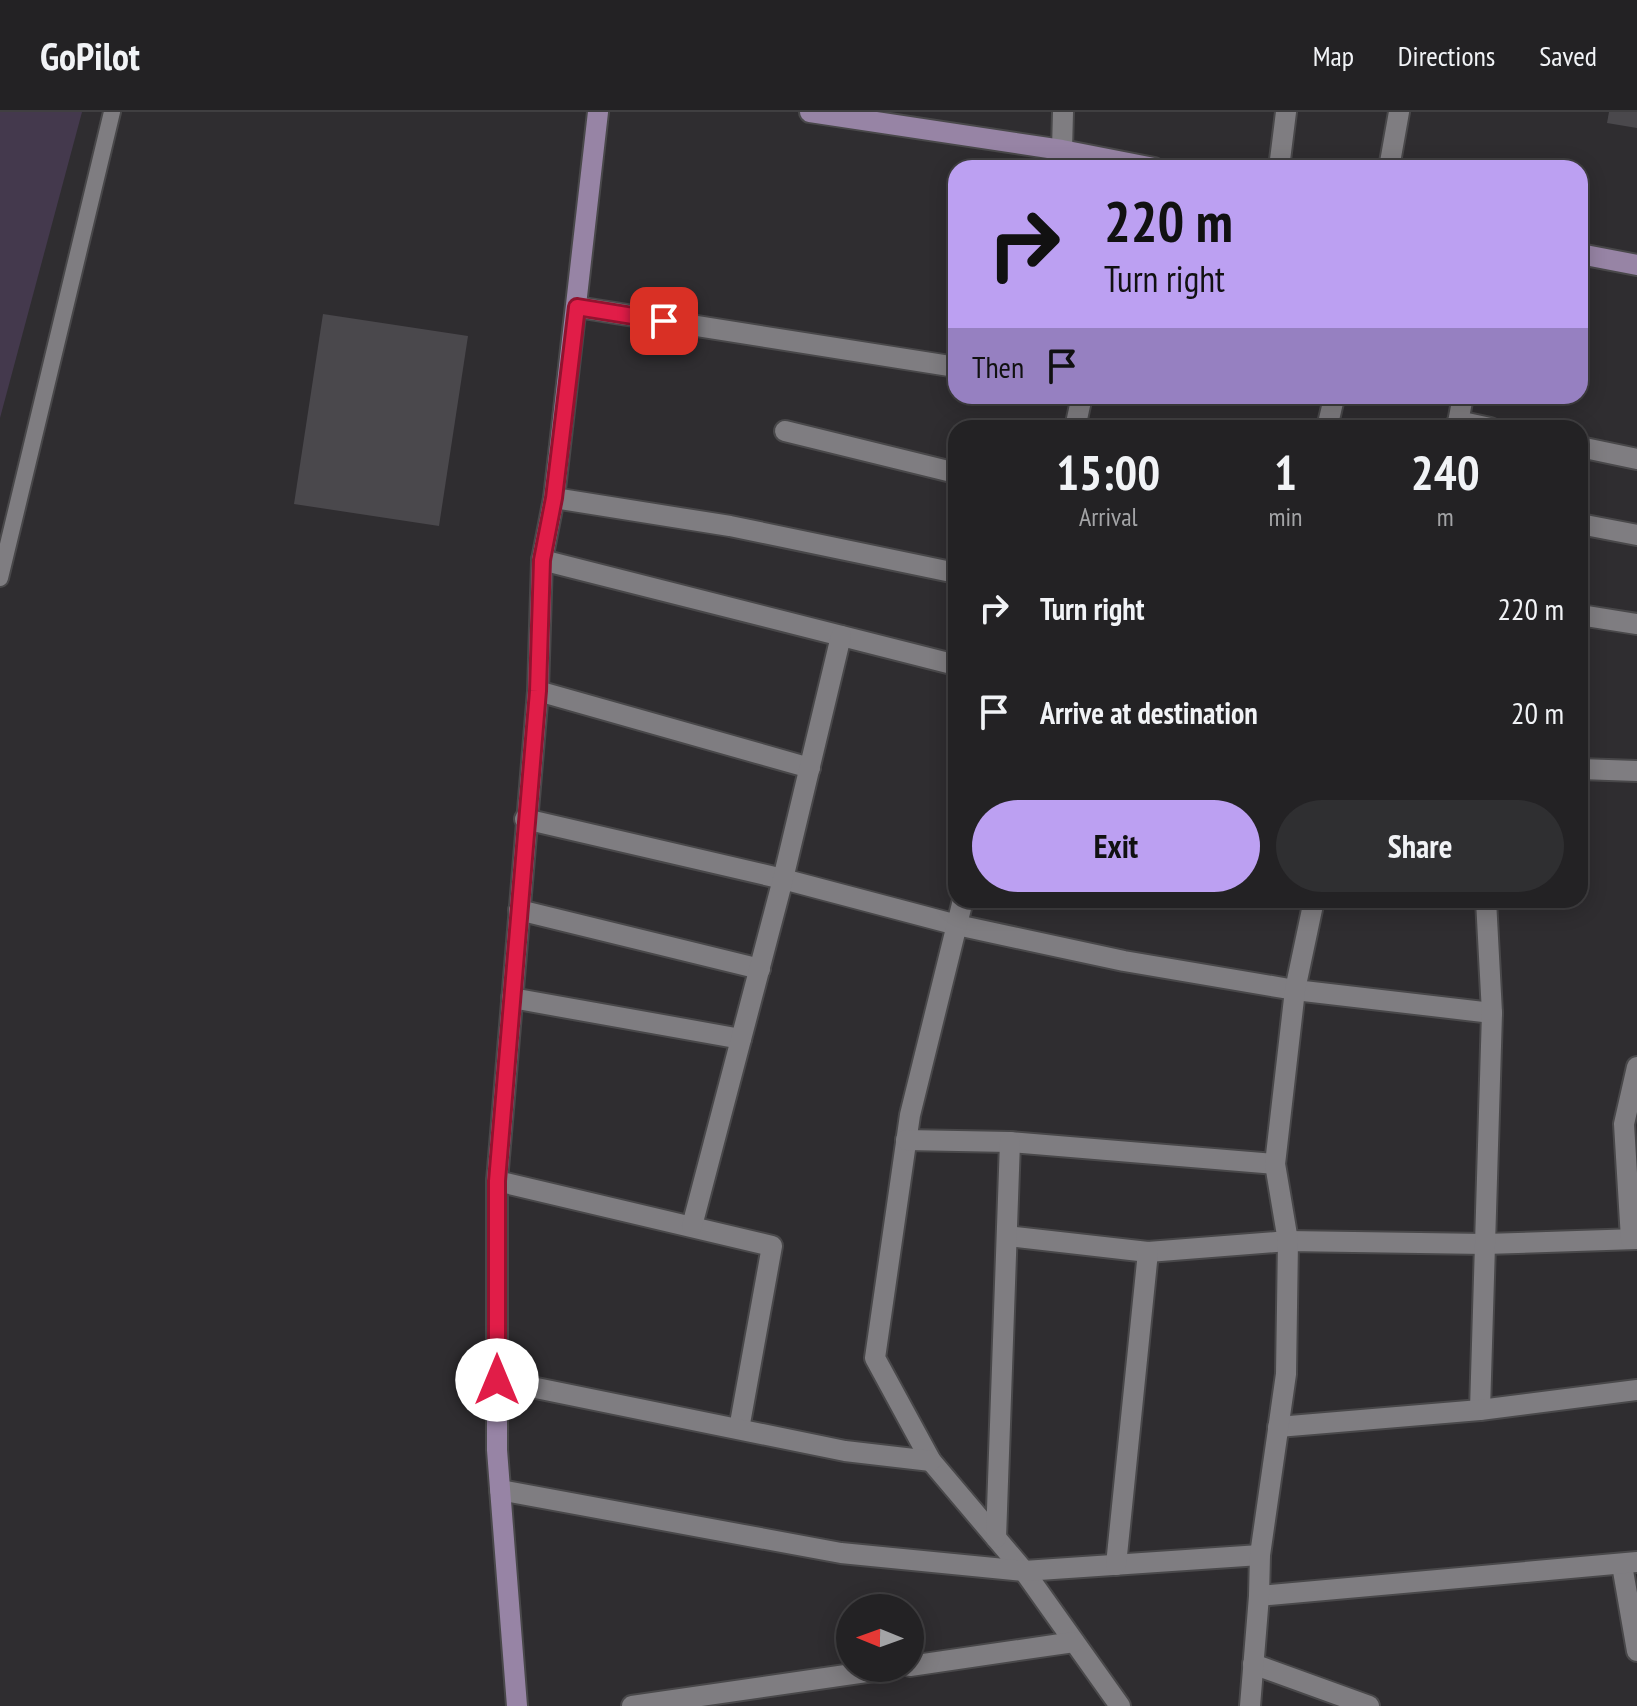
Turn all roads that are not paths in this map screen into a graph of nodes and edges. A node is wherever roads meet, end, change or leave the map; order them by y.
1 (112, 112) edge
2 (598, 112) edge
3 (810, 112) edge
4 (1063, 112) edge
5 (1286, 112) edge
6 (1399, 112) edge
7 (1062, 150) junction
8 (1103, 160) edge
9 (1280, 160) edge
10 (1390, 160) edge
11 (1588, 256) edge
12 (1637, 265) edge
13 (577, 307) junction
14 (948, 366) edge
15 (785, 431) dead end
16 (1588, 449) edge
17 (1637, 459) edge
18 (948, 471) edge
19 (554, 498) junction
20 (1588, 526) edge
21 (1637, 535) edge
22 (542, 560) junction
23 (948, 571) edge
24 (0, 578) edge
25 (1588, 616) edge
26 (1637, 624) edge
27 (841, 636) junction
28 (948, 663) edge
29 (538, 691) junction
30 (810, 768) junction
31 (1588, 769) edge
32 (1637, 771) edge
33 (525, 819) junction
34 (783, 879) junction
35 (961, 908) edge
36 (1312, 908) edge
37 (1486, 908) edge
38 (519, 910) junction
39 (957, 925) junction
40 (760, 969) junction
41 (1295, 990) junction
42 (512, 998) junction
43 (1492, 1013) junction
44 (741, 1039) junction
45 (1637, 1067) edge
46 (906, 1140) junction
47 (1010, 1142) junction
48 (1275, 1164) junction
49 (497, 1181) junction
50 (692, 1226) junction
51 (1007, 1236) junction
52 (1634, 1239) edge
53 (1288, 1241) junction
54 (1485, 1244) junction
55 (1148, 1252) junction
56 (497, 1380) junction
57 (1637, 1390) edge
58 (1480, 1410) junction
59 (1278, 1427) junction
60 (739, 1429) junction
61 (931, 1461) junction
62 (500, 1490) junction
63 (996, 1538) junction
64 (1260, 1555) junction
65 (1630, 1564) edge
66 (1116, 1565) junction
67 (1024, 1571) junction
68 (1259, 1596) junction
69 (1074, 1642) junction
70 (1637, 1651) edge
71 (924, 1664) edge
72 (1253, 1664) junction
73 (836, 1676) edge
74 (517, 1706) edge
75 (632, 1706) edge
76 (1120, 1706) edge
77 (1250, 1706) edge
78 (1369, 1706) edge

1 - 24 lane
2 - 13 street
3 - 7 street
4 - 7 street
5 - 9 street
6 - 10 street
7 - 8 street
11 - 12 street
13 - 14 street
13 - 19 street
15 - 18 street
16 - 17 street
19 - 22 street
19 - 23 street
20 - 21 street
22 - 27 street
22 - 29 street
25 - 26 street
27 - 28 street
27 - 30 street
29 - 30 street
29 - 33 street
30 - 34 street
31 - 32 street
33 - 34 street
33 - 38 street
34 - 39 street
34 - 40 street
35 - 39 street
36 - 41 street
37 - 43 street
38 - 40 street
38 - 42 street
39 - 41 street
39 - 46 street
40 - 44 street
41 - 43 street
41 - 48 street
42 - 44 street
42 - 49 street
43 - 54 street
44 - 50 street
45 - 52 street
46 - 47 street
46 - 61 street
47 - 48 street
47 - 51 street
48 - 53 street
49 - 50 street
49 - 56 street
50 - 60 street
51 - 55 street
51 - 63 street
52 - 54 street
53 - 54 street
53 - 55 street
53 - 59 street
54 - 58 street
55 - 66 street
56 - 60 street
56 - 62 street
57 - 58 street
58 - 59 street
59 - 64 street
60 - 61 street
61 - 63 street
62 - 67 street
62 - 74 street
63 - 67 street
64 - 66 street
64 - 68 street
65 - 68 street
65 - 70 street
66 - 67 street
67 - 69 street
68 - 72 street
69 - 71 street
69 - 76 street
72 - 77 street
72 - 78 street
73 - 75 street

